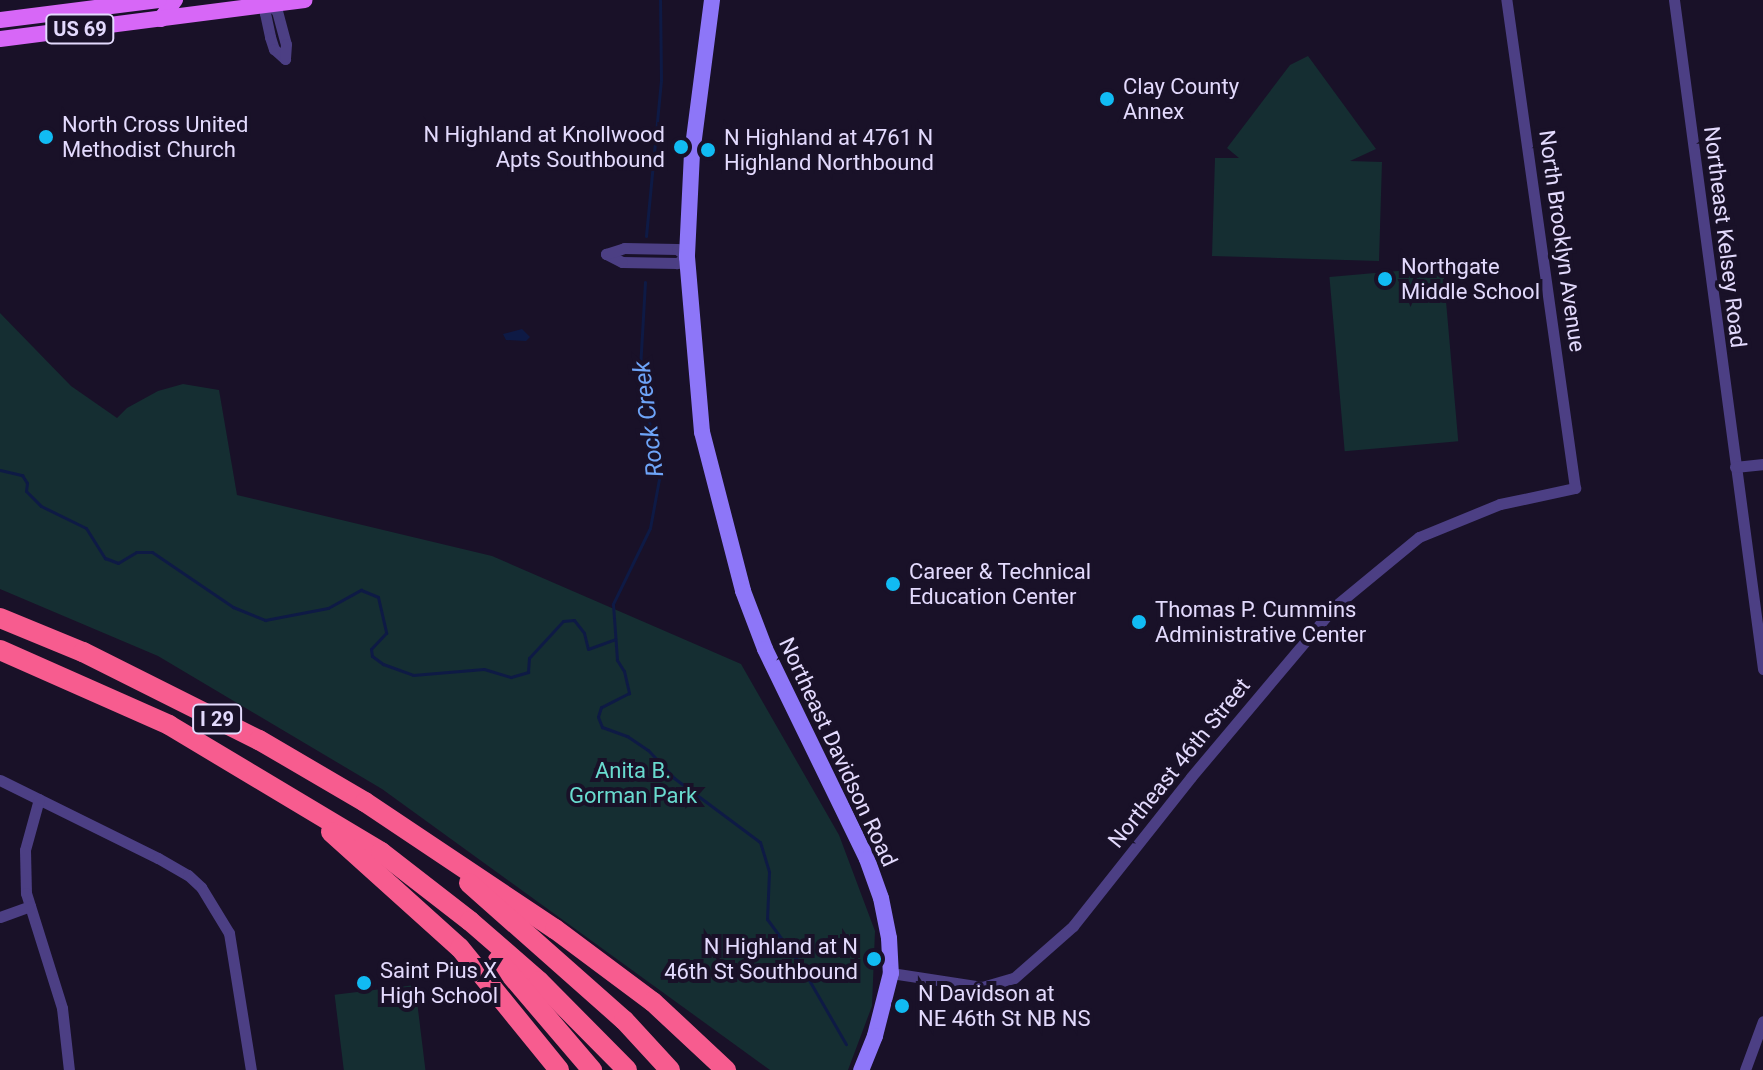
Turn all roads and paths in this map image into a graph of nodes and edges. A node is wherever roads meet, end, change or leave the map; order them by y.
1 (159, 0) edge
2 (175, 0) edge
3 (305, 0) edge
4 (712, 0) edge
5 (1506, 0) edge
6 (1674, 0) edge
7 (269, 2) edge
8 (161, 19) junction
9 (0, 20) edge
10 (0, 39) edge
11 (687, 257) junction
12 (1763, 464) edge
13 (1735, 467) junction
14 (1575, 488) joint
15 (0, 618) edge
16 (0, 650) edge
17 (1763, 669) edge
18 (0, 780) edge
19 (39, 799) junction
20 (295, 801) junction
21 (423, 839) junction
22 (30, 906) junction
23 (0, 917) edge
24 (470, 921) junction
25 (891, 973) junction
26 (1763, 1021) edge
27 (69, 1070) edge
28 (251, 1070) edge
29 (559, 1070) edge
30 (592, 1070) edge
31 (627, 1070) edge
32 (670, 1070) edge
33 (726, 1070) edge
34 (861, 1070) edge
35 (1745, 1070) edge

1 - 9 main road, US 69
2 - 8 main road
3 - 7 main road, US 69
4 - 11 street, Northeast Davidson Road
5 - 14 street, North Brooklyn Avenue
6 - 13 street, Northeast Kelsey Road
7 - 8 main road, US 69
8 - 10 main road, US 69
11 - 11 street
11 - 25 street, Northeast Davidson Road
12 - 13 street
13 - 17 street, Northeast Kelsey Road
14 - 25 street, Northeast 46th Street
15 - 21 highway, I 29
16 - 20 highway, I 29
18 - 19 street
19 - 22 street
19 - 28 street
20 - 24 highway, I 29
20 - 29 highway
21 - 32 highway, I 29
21 - 33 highway
22 - 23 street
22 - 27 street
24 - 30 highway
24 - 31 highway, I 29
25 - 34 street, Northeast Davidson Road
26 - 35 street

